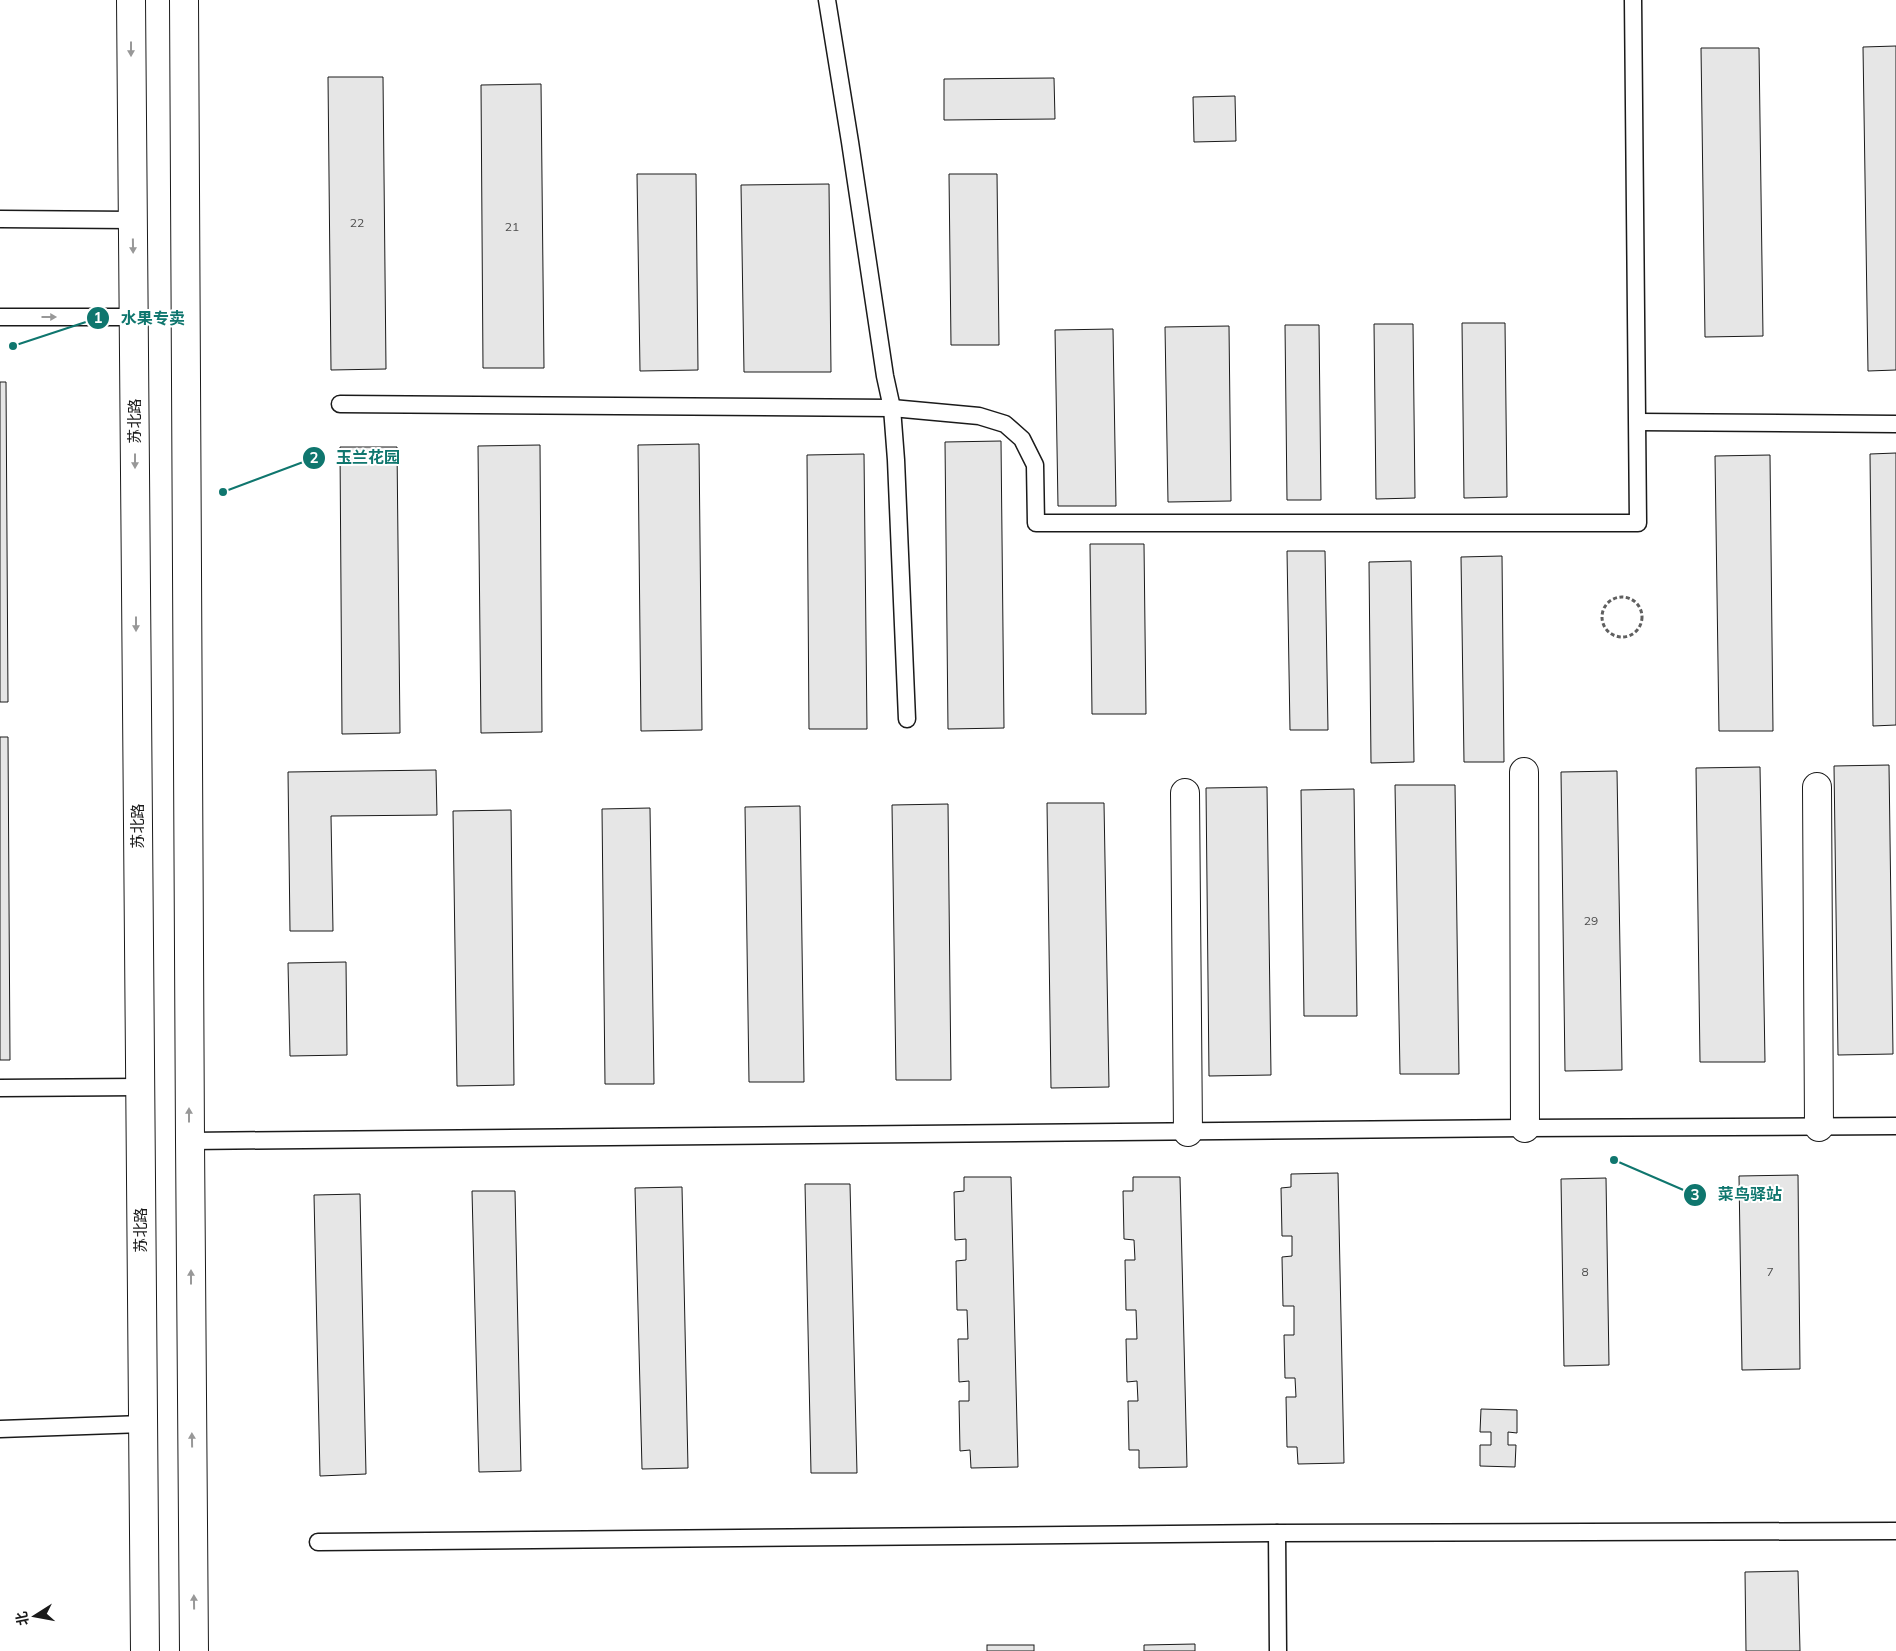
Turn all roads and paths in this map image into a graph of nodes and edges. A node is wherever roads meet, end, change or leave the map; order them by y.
1 (131, 0) edge
2 (184, 0) edge
3 (827, 0) edge
4 (1633, 0) edge
5 (0, 219) edge
6 (133, 220) junction
7 (0, 317) edge
8 (134, 317) junction
9 (340, 404) dead end
10 (892, 408) junction
11 (1638, 422) junction
12 (1896, 424) edge
13 (1642, 612) joint
14 (907, 719) dead end
15 (1524, 772) dead end
16 (1817, 787) dead end
17 (1185, 793) dead end
18 (140, 1087) junction
19 (0, 1088) edge
20 (1896, 1126) edge
21 (1819, 1127) junction
22 (1525, 1128) junction
23 (1188, 1132) junction
24 (190, 1141) junction
25 (143, 1424) junction
26 (0, 1429) edge
27 (1896, 1531) edge
28 (1278, 1533) junction
29 (318, 1542) dead end
30 (145, 1651) edge
31 (194, 1651) edge
32 (1278, 1651) edge

1 -> 6 main road, 苏北路
24 -> 2 main road
3 - 10 lane
4 - 11 lane
5 - 6 lane
6 -> 8 main road, 苏北路
7 -> 8 lane
8 -> 18 main road, 苏北路
9 - 10 lane
10 - 11 lane
10 - 14 lane
11 - 12 lane
13 - 13 path
15 - 22 main road
16 - 21 main road
17 - 23 main road
18 - 19 lane
18 - 25 main road, 苏北路
20 - 21 lane
21 - 22 lane
22 - 23 lane
23 - 24 lane
31 -> 24 main road
25 - 26 lane
25 - 30 main road, 苏北路
27 - 28 lane
28 - 29 lane
28 - 32 lane

